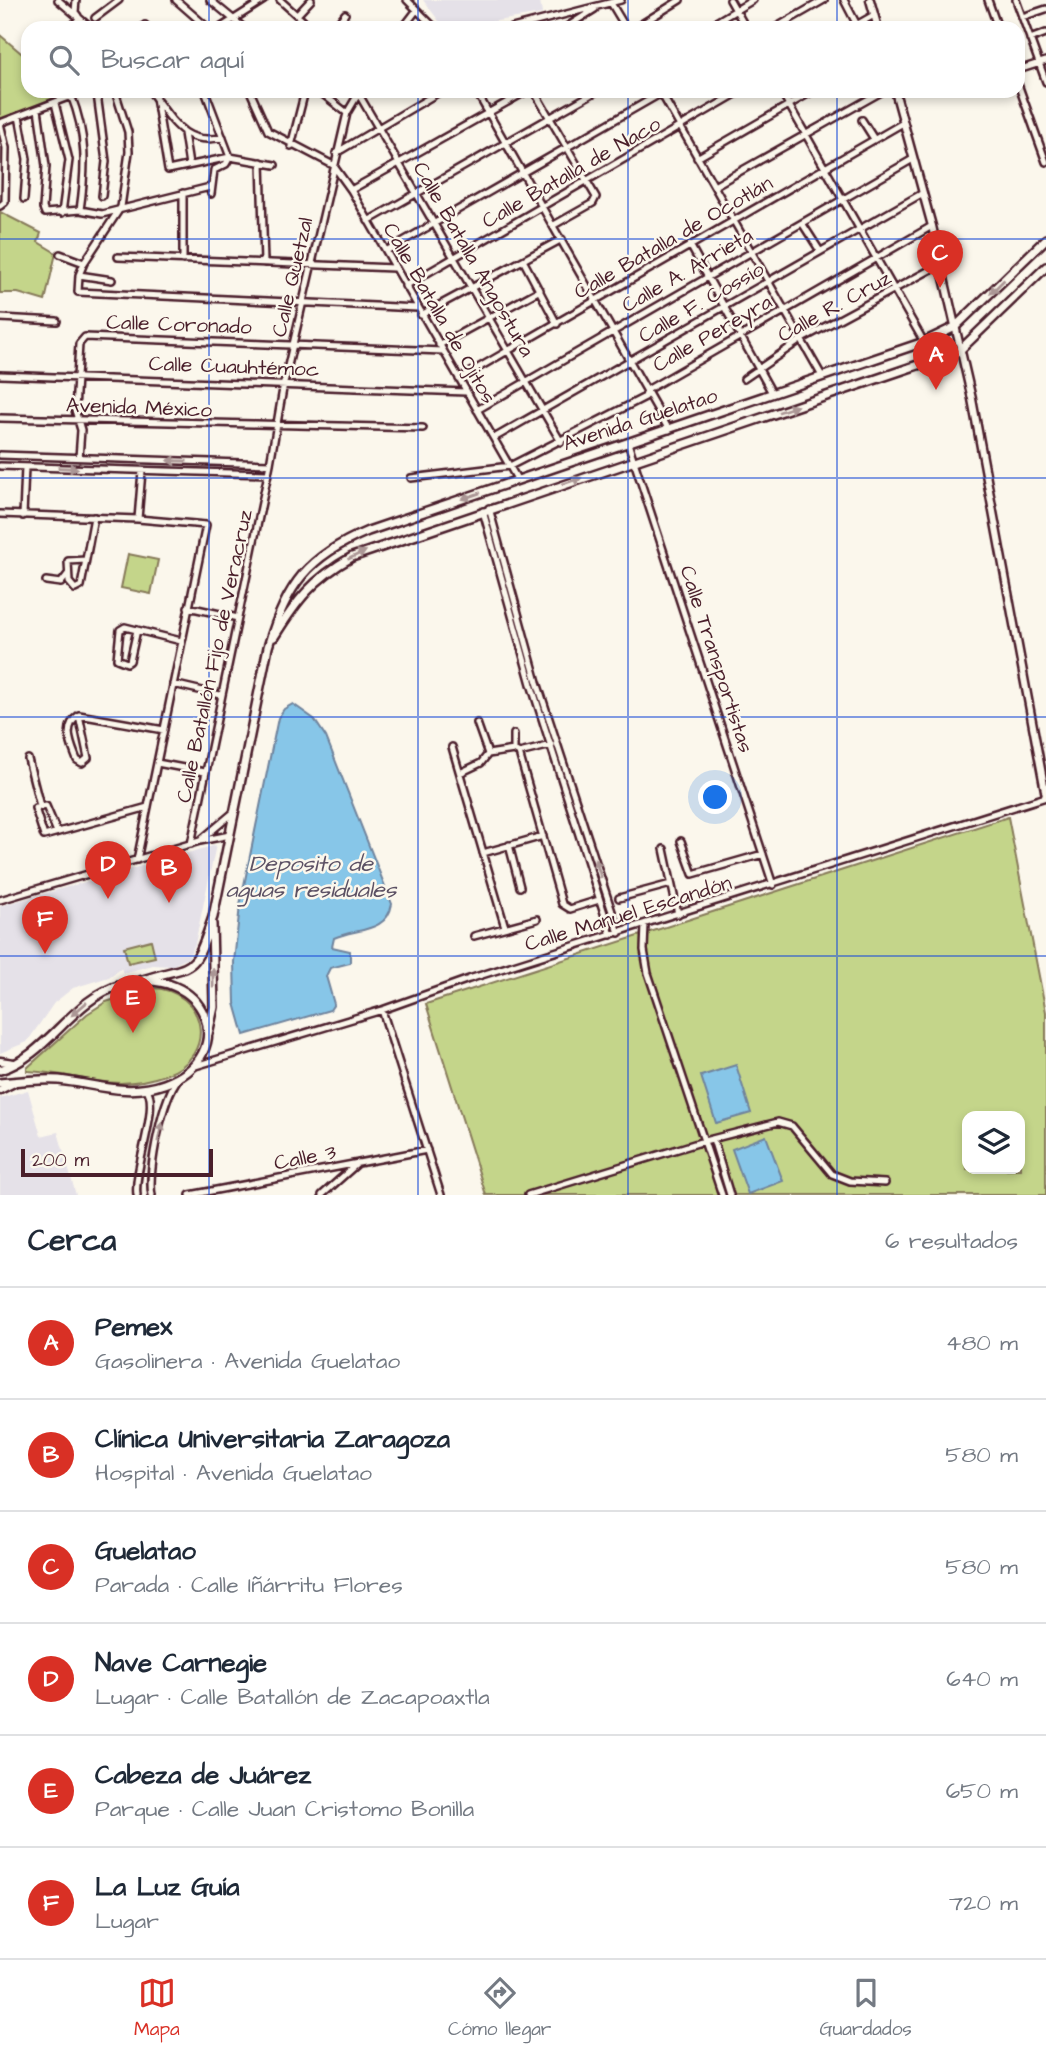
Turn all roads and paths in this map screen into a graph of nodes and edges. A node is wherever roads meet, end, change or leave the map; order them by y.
1 (58, 0) edge
2 (76, 0) edge
3 (118, 0) edge
4 (176, 0) edge
5 (210, 0) edge
6 (264, 0) edge
7 (280, 0) edge
8 (311, 0) edge
9 (621, 0) edge
10 (680, 0) edge
11 (730, 0) edge
12 (753, 0) edge
13 (824, 0) edge
14 (844, 0) edge
15 (870, 0) edge
16 (988, 0) edge
17 (1016, 0) edge
18 (611, 3) junction
19 (411, 4) edge
20 (598, 7) junction
21 (1046, 9) edge
22 (736, 10) junction
23 (345, 14) dead end
24 (297, 15) junction
25 (874, 15) junction
26 (1022, 17) junction
27 (95, 18) dead end
28 (79, 19) junction
29 (233, 19) junction
30 (82, 21) edge
31 (200, 21) edge
32 (230, 21) edge
33 (235, 21) edge
34 (303, 21) edge
35 (340, 21) edge
36 (405, 21) edge
37 (428, 21) edge
38 (541, 21) edge
39 (576, 21) edge
40 (622, 21) edge
41 (646, 21) edge
42 (718, 21) edge
43 (742, 21) edge
44 (787, 21) edge
45 (852, 21) edge
46 (863, 21) edge
47 (875, 21) edge
48 (996, 21) edge
49 (1023, 21) edge
50 (1025, 25) edge
51 (1046, 33) edge
52 (1030, 39) junction
53 (1043, 62) edge
54 (1025, 68) edge
55 (1046, 82) edge
56 (65, 98) edge
57 (72, 98) edge
58 (95, 98) edge
59 (114, 98) edge
60 (156, 98) joint
61 (208, 98) edge
62 (253, 98) edge
63 (303, 98) edge
64 (328, 98) edge
65 (356, 98) edge
66 (362, 98) edge
67 (429, 98) edge
68 (480, 98) edge
69 (515, 98) edge
70 (538, 98) edge
71 (585, 98) edge
72 (652, 98) edge
73 (665, 98) edge
74 (729, 98) edge
75 (785, 98) edge
76 (801, 98) edge
77 (865, 98) edge
78 (897, 98) edge
79 (1023, 98) edge
80 (55, 103) junction
81 (789, 105) junction
82 (38, 109) junction
83 (347, 113) junction
84 (489, 113) junction
85 (19, 116) junction
86 (551, 118) junction
87 (862, 120) dead end
88 (0, 123) edge
89 (903, 123) junction
90 (379, 127) junction
91 (680, 127) junction
92 (184, 133) junction
93 (806, 134) junction
94 (223, 137) junction
95 (874, 139) junction
96 (507, 142) junction
97 (291, 146) junction
98 (568, 148) junction
99 (336, 153) junction
100 (230, 158) junction
101 (697, 158) junction
102 (913, 159) junction
103 (261, 162) junction
104 (399, 162) junction
105 (1046, 162) edge
106 (189, 165) junction
107 (275, 165) dead end
108 (333, 165) junction
109 (824, 168) junction
110 (524, 173) junction
111 (587, 181) junction
112 (714, 186) junction
113 (351, 190) junction
114 (183, 193) junction
115 (418, 193) junction
116 (923, 193) junction
117 (102, 196) dead end
118 (24, 199) dead end
119 (842, 199) junction
120 (1, 206) edge
121 (544, 206) junction
122 (121, 207) junction
123 (80, 210) junction
124 (62, 213) junction
125 (734, 220) junction
126 (368, 221) junction
127 (434, 223) junction
128 (802, 223) junction
129 (554, 225) junction
130 (932, 226) junction
131 (858, 228) junction
132 (562, 239) junction
133 (1046, 239) edge
134 (690, 245) junction
135 (386, 251) junction
136 (820, 251) junction
137 (752, 252) junction
138 (60, 254) dead end
139 (455, 256) junction
140 (118, 257) dead end
141 (876, 257) junction
142 (183, 260) junction
143 (523, 260) junction
144 (84, 263) junction
145 (264, 263) junction
146 (941, 264) junction
147 (311, 265) junction
148 (1046, 267) edge
149 (394, 268) junction
150 (79, 275) junction
151 (708, 277) junction
152 (112, 280) dead end
153 (769, 281) junction
154 (405, 286) junction
155 (472, 286) junction
156 (894, 289) junction
157 (540, 290) junction
158 (597, 300) junction
159 (302, 305) junction
160 (724, 306) junction
161 (418, 308) junction
162 (784, 309) junction
163 (421, 315) junction
164 (489, 317) junction
165 (0, 318) edge
166 (57, 321) dead end
167 (557, 324) junction
168 (955, 327) junction
169 (614, 330) junction
170 (741, 334) junction
171 (802, 340) junction
172 (924, 342) junction
173 (293, 344) junction
174 (441, 348) junction
175 (509, 351) junction
176 (959, 351) junction
177 (631, 360) junction
178 (759, 368) junction
179 (0, 375) edge
180 (822, 376) junction
181 (77, 377) junction
182 (459, 379) junction
183 (744, 379) dead end
184 (527, 382) junction
185 (284, 383) junction
186 (647, 390) junction
187 (466, 392) junction
188 (772, 393) junction
189 (477, 410) junction
190 (544, 411) junction
191 (0, 418) edge
192 (79, 422) junction
193 (276, 422) junction
194 (423, 428) dead end
195 (669, 430) junction
196 (494, 438) junction
197 (561, 442) junction
198 (628, 443) junction
199 (0, 455) edge
200 (79, 458) junction
201 (635, 460) junction
202 (217, 463) junction
203 (270, 464) junction
204 (0, 466) edge
205 (510, 466) junction
206 (25, 467) junction
207 (142, 471) junction
208 (216, 473) junction
209 (268, 474) junction
210 (411, 478) dead end
211 (517, 479) junction
212 (486, 510) junction
213 (0, 514) edge
214 (23, 516) junction
215 (94, 517) junction
216 (138, 519) junction
217 (86, 560) junction
218 (68, 574) junction
219 (46, 581) dead end
220 (188, 607) junction
221 (238, 618) junction
222 (137, 630) junction
223 (181, 641) junction
224 (268, 646) junction
225 (534, 683) junction
226 (173, 684) junction
227 (220, 695) junction
228 (549, 714) junction
229 (79, 715) junction
230 (541, 717) junction
231 (477, 723) dead end
232 (164, 730) junction
233 (514, 734) dead end
234 (558, 743) junction
235 (551, 745) junction
236 (452, 747) dead end
237 (517, 751) junction
238 (488, 754) junction
239 (28, 759) dead end
240 (157, 763) junction
241 (205, 772) junction
242 (460, 773) junction
243 (1046, 787) edge
244 (1046, 797) edge
245 (40, 806) junction
246 (148, 807) junction
247 (234, 812) junction
248 (586, 831) junction
249 (57, 832) junction
250 (579, 833) junction
251 (230, 835) junction
252 (543, 836) junction
253 (200, 841) junction
254 (681, 841) dead end
255 (191, 844) junction
256 (509, 845) junction
257 (664, 849) dead end
258 (483, 853) junction
259 (763, 854) junction
260 (137, 860) junction
261 (671, 884) junction
262 (773, 885) junction
263 (520, 887) dead end
264 (619, 898) dead end
265 (0, 900) edge
266 (599, 900) junction
267 (678, 914) junction
268 (213, 917) junction
269 (537, 919) dead end
270 (645, 924) junction
271 (505, 927) junction
272 (619, 933) junction
273 (611, 935) junction
274 (474, 936) dead end
275 (140, 981) junction
276 (382, 1010) junction
277 (206, 1041) junction
278 (219, 1059) junction
279 (0, 1061) edge
280 (14, 1063) junction
281 (192, 1067) junction
282 (0, 1070) edge
283 (183, 1074) junction
284 (19, 1082) junction
285 (0, 1083) edge
286 (146, 1088) junction
287 (0, 1090) edge
288 (713, 1139) junction
289 (704, 1141) junction
290 (427, 1150) junction
291 (358, 1163) junction
292 (884, 1183) dead end
293 (206, 1194) edge
294 (137, 1195) edge
295 (152, 1195) edge
296 (190, 1195) edge
297 (322, 1195) edge
298 (441, 1195) edge
299 (528, 1195) edge
300 (722, 1195) edge
301 (730, 1195) edge

1 - 28 street
2 - 28 street
3 - 27 street
4 - 31 street
5 - 29 street
6 - 29 street
7 - 24 street
8 - 24 street
9 - 18 street
10 - 41 street
11 - 22 street
12 - 22 street
13 - 44 street
14 - 45 street
15 - 25 street
16 - 48 street
17 - 26 street
18 - 20 street
18 - 40 street
19 - 36 street
19 - 37 street
20 - 38 street
20 - 39 street
21 - 26 street
22 - 42 street
22 - 43 street
23 - 35 street
24 - 34 street
25 - 46 street
25 - 47 street
26 - 49 street
28 - 30 street
29 - 32 street
29 - 33 street
50 - 52 street
51 - 52 street
52 - 53 street
53 - 54 street
53 - 55 street
56 - 80 street
57 - 123 street
58 - 117 street
59 - 122 street
60 - 92 street
60 - 106 street
61 - 94 street
62 - 97 street
63 - 97 street
64 - 83 street
65 - 83 street, Calle Quetzal
66 - 90 street, Calle Batalla Angostura
67 - 90 street
68 - 84 street
69 - 84 street
70 - 86 street
71 - 86 street
72 - 98 street
73 - 91 street
74 - 91 street, Calle Batalla de Naco
75 - 81 street
76 - 81 street
77 - 93 street
78 - 89 street
79 - 105 street
80 - 82 street
80 - 124 street
81 - 93 street
81 - 101 street
82 - 85 street
82 - 124 street
83 - 99 street, Calle Quetzal
84 - 96 street
84 - 104 street
85 - 88 street
85 - 118 street
86 - 96 street
86 - 98 street
87 - 95 street
88 - 120 street
89 - 95 street, Calle Batalla de Ocotlán
89 - 102 street
90 - 99 street
90 - 104 street, Calle Batalla Angostura
91 - 101 street
91 - 111 street, Calle Batalla de Naco
92 - 94 street
92 - 106 street
93 - 109 street
93 - 112 street
94 - 100 street
95 - 109 street, Calle Batalla de Ocotlán
96 - 110 street
96 - 115 street
97 - 108 street
98 - 110 street
98 - 111 street
99 - 108 street, Calle Quetzal
100 - 103 street
100 - 106 street
100 - 114 street
101 - 112 street
102 - 116 street
102 - 119 street, Calle A. Arrieta
103 - 107 street
103 - 145 street
104 - 113 street
104 - 115 street, Calle Batalla Angostura
108 - 113 street, Calle Batalla de Ojitos
108 - 147 street, Calle Quetzal
109 - 119 street
109 - 125 street, Calle Batalla de Ocotlán
110 - 121 street
110 - 127 street
111 - 121 street, Calle Batalla de Naco
111 - 129 street
112 - 125 street
113 - 126 street, Calle Batalla de Ojitos
114 - 122 street
114 - 142 street
115 - 126 street
115 - 127 street, Calle Batalla Angostura
116 - 130 street
116 - 131 street, Calle F. Cossío
119 - 128 street, Calle A. Arrieta
119 - 131 street
121 - 129 street
121 - 139 street, Calle Batalla de Naco
122 - 123 street
122 - 144 street
123 - 124 street
125 - 134 street, Calle Batalla de Ocotlán
125 - 137 street
126 - 135 street, Calle Batalla de Ojitos
127 - 135 street
127 - 139 street, Calle Batalla Angostura
128 - 136 street
128 - 137 street, Calle A. Arrieta
129 - 132 street
130 - 141 street, Calle Pereyra
130 - 146 street
131 - 136 street, Calle F. Cossío
131 - 141 street
132 - 143 street
132 - 158 street
133 -> 168 main road, Avenida Guelatao
134 - 151 street
134 - 158 street, Calle Batalla de Ocotlán
135 - 149 street, Calle Batalla de Ojitos
136 - 153 street, Calle F. Cossío
137 - 151 street, Calle A. Arrieta
137 - 153 street
138 - 144 street
139 - 154 street, Calle Batalla de Naco
139 - 155 street, Calle Batalla Angostura
140 - 142 street
141 - 156 street
141 - 162 street, Calle Pereyra
142 - 145 street
143 - 155 street
143 - 157 street
144 - 150 street
145 - 147 street
146 - 156 street, Calle R. Cruz
146 - 168 street
147 - 149 street
147 - 159 street, Calle Quetzal
148 - 176 main road, Avenida Guelatao
149 - 154 street, Calle Batalla de Ojitos
150 - 152 street
150 - 159 street
151 - 160 street
151 - 169 street, Calle A. Arrieta
153 - 160 street, Calle F. Cossío
153 - 162 street
154 - 161 street, Calle Batalla de Ojitos
155 - 163 street
155 - 164 street, Calle Batalla Angostura
156 - 171 street, Calle R. Cruz
156 - 172 street
157 - 164 street
157 - 167 street
158 - 167 street, Calle Batalla de Ocotlán
158 - 169 street
159 - 161 street
159 - 173 street, Calle Quetzal
160 - 170 street
160 - 177 street, Calle F. Cossío
161 - 163 street, Calle Batalla de Ojitos
162 - 170 street, Calle Pereyra
162 - 171 street
163 - 174 street, Calle Batalla de Ojitos
164 - 174 street
164 - 175 street, Calle Batalla Angostura
165 - 166 street
167 - 175 street, Calle Batalla de Ocotlán
168 - 172 main road, Avenida Guelatao
168 - 176 street
169 - 177 street
169 - 184 street, Calle A. Arrieta
170 - 178 street
170 - 186 street, Calle Pereyra
171 - 178 street, Calle R. Cruz
171 - 180 street
172 - 180 main road, Avenida Guelatao
173 - 174 street, Calle Coronado
173 - 181 street, Calle Coronado
173 - 185 street, Calle Quetzal
174 - 182 street, Calle Batalla de Ojitos
175 - 182 street, Calle Batalla de Ocotlán
175 - 184 street, Calle Batalla Angostura
201 -> 176 main road, Avenida Guelatao
176 - 243 street
177 - 186 street
177 - 190 street, Calle F. Cossío
178 - 183 street, Calle R. Cruz
178 - 188 street
179 - 181 street, Calle Cuauhtémoc
180 - 188 main road, Avenida Guelatao
181 - 185 street, Calle Cuauhtémoc
181 - 192 street
182 - 187 street, Calle Batalla de Ojitos
184 - 189 street, Calle A. Arrieta
184 - 190 street, Calle Batalla Angostura
185 - 187 street, Calle Cuauhtémoc
185 - 193 street, Calle Quetzal
186 - 195 street
186 - 197 street, Calle Pereyra
187 - 189 street, Calle Batalla de Ojitos
188 - 195 main road, Avenida Guelatao
189 - 196 street, Calle Batalla de Ojitos
190 - 196 street, Calle F. Cossío
190 - 197 street, Calle Batalla Angostura
191 - 192 street, Avenida México
192 - 193 street, Avenida México
192 - 200 street
193 - 194 street, Avenida México
193 - 203 street, Calle Quetzal
195 - 198 main road, Avenida Guelatao
196 - 205 street, Calle Batalla de Ojitos
197 - 205 street, Calle Pereyra
198 - 201 street, Calle Transportistas
198 - 211 main road, Avenida Guelatao
199 - 200 street
202 -> 200 street
212 -> 201 main road, Avenida Guelatao
201 - 259 street, Calle Transportistas
202 - 203 street
202 - 208 street
203 - 209 street, Calle Quetzal
204 - 206 street
205 - 210 street, Calle Pereyra
205 - 211 street, Calle Batalla de Ojitos
206 -> 207 street
206 - 214 street
207 - 208 street
207 - 216 street
208 - 209 street
209 - 221 street, Calle Batallón Fijo de Veracruz
211 -> 224 main road, Avenida Guelatao
224 -> 212 main road, Avenida Guelatao
212 - 225 street
213 - 214 street
214 - 215 street
215 - 216 street
215 - 217 street
216 - 220 street
217 - 218 street
217 - 218 street
218 - 219 street
220 - 221 street
220 - 223 street
221 - 227 street, Calle Batallón Fijo de Veracruz
222 - 222 street
222 - 223 street
223 - 226 street
224 - 247 main road, Avenida Guelatao
225 - 228 street
225 - 230 street
226 - 227 street
226 - 232 street
227 - 241 street, Calle Batallón Fijo de Veracruz
228 - 230 street
228 - 234 street
229 - 229 street
229 - 232 street
230 - 235 street
231 - 238 street
232 - 240 street
233 - 237 street
234 - 235 street
234 - 248 street
235 - 237 street
235 - 250 street
236 - 242 street
237 - 238 street
237 - 252 street
238 - 242 street
239 - 245 street
240 - 241 street
240 - 246 street
241 - 255 street, Calle Batallón Fijo de Veracruz
242 - 258 street
243 - 244 street
244 - 262 street, Calle Manuel Escandón
245 - 249 street
245 - 249 street
246 - 249 street
246 - 260 street
247 - 251 main road, Avenida Guelatao
247 - 253 street
248 - 250 street
272 -> 248 street
250 - 266 street
251 - 253 street
251 - 268 main road, Avenida Guelatao
252 - 256 street
252 - 266 street
253 - 255 street
254 - 259 street
255 - 260 street
256 - 258 street
256 - 263 street
257 - 261 street
258 - 271 street
259 - 262 street, Calle Transportistas
260 - 265 street
261 - 264 street
261 - 267 street
262 - 267 street, Calle Manuel Escandón
266 - 273 street
267 - 270 street, Calle Manuel Escandón
268 - 275 main road, Avenida Guelatao
277 -> 268 main road, Avenida Guelatao
269 - 271 street
270 - 272 street, Calle Manuel Escandón
270 - 289 street
271 - 274 street
272 - 273 street, Calle Manuel Escandón
273 - 276 street, Calle Manuel Escandón
275 - 277 main road
275 -> 280 main road, Avenida Guelatao
276 - 278 street, Calle Manuel Escandón
276 - 290 street
277 - 278 street
277 - 281 main road, Avenida Guelatao
278 - 281 street, Calle Manuel Escandón
279 - 280 street
280 - 282 main road, Avenida Guelatao
281 - 283 main road
283 - 286 main road
295 -> 283 street
284 - 285 main road
284 - 286 main road
284 - 287 street
286 - 294 street
288 - 289 street
288 - 292 street
288 - 301 street
289 - 299 street
289 - 300 street
290 - 291 street, Calle 3
290 - 298 street
291 - 293 street, Calle 3
291 - 297 street
293 - 296 street, Calle 3

